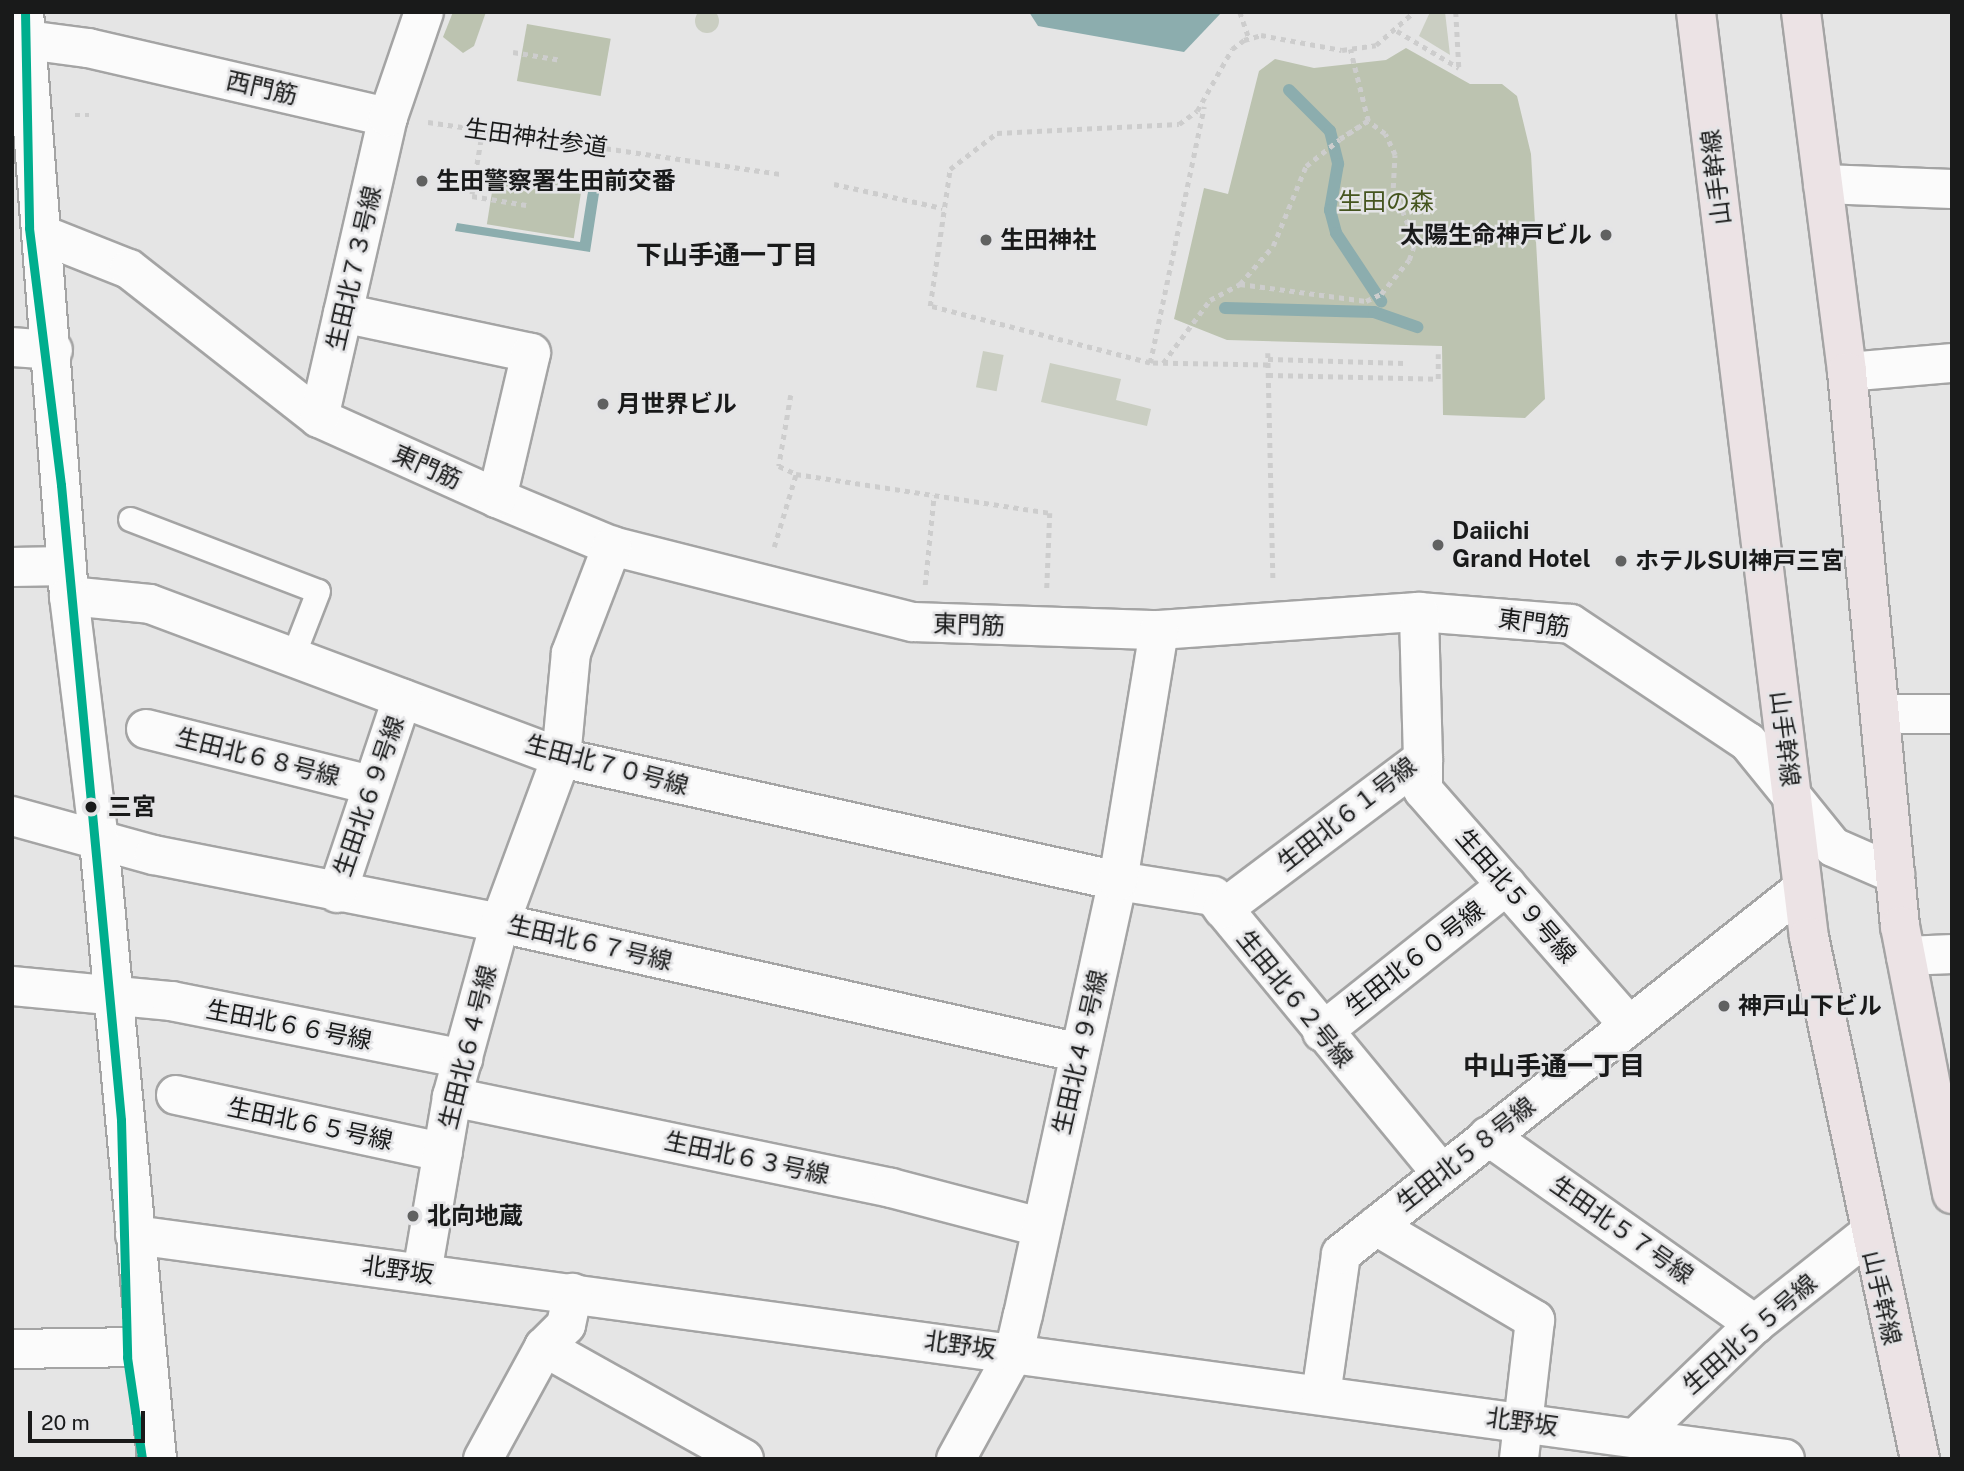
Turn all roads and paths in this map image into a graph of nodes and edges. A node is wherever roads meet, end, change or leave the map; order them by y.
1 (424, 12) edge
2 (1414, 12) edge
3 (1457, 12) edge
4 (1696, 12) edge
5 (1801, 12) edge
6 (1241, 14) edge
7 (21, 30) edge
8 (1397, 32) junction
9 (1250, 38) junction
10 (1350, 49) junction
11 (513, 52) dead end
12 (561, 60) dead end
13 (1203, 107) dead end
14 (75, 115) dead end
15 (89, 115) dead end
16 (388, 117) junction
17 (1368, 121) junction
18 (483, 131) junction
19 (781, 174) dead end
20 (834, 184) dead end
21 (1823, 184) junction
22 (1952, 188) edge
23 (526, 205) dead end
24 (942, 208) dead end
25 (43, 235) junction
26 (1240, 284) junction
27 (343, 313) junction
28 (12, 347) edge
29 (53, 350) junction
30 (1438, 354) dead end
31 (1268, 359) junction
32 (1150, 363) junction
33 (1163, 363) junction
34 (1404, 363) dead end
35 (1952, 363) edge
36 (1847, 372) junction
37 (1268, 375) junction
38 (791, 395) dead end
39 (319, 418) junction
40 (796, 474) junction
41 (933, 495) junction
42 (496, 498) junction
43 (130, 519) dead end
44 (612, 546) junction
45 (12, 567) edge
46 (68, 581) junction
47 (763, 584) junction
48 (1419, 612) junction
49 (1274, 622) junction
50 (922, 623) junction
51 (1045, 627) junction
52 (1159, 630) junction
53 (292, 658) junction
54 (402, 699) junction
55 (1880, 714) junction
56 (1952, 714) edge
57 (146, 729) dead end
58 (561, 758) junction
59 (1423, 759) junction
60 (370, 785) junction
61 (1793, 804) junction
62 (12, 816) edge
63 (99, 841) junction
64 (1895, 874) junction
65 (1118, 881) junction
66 (1507, 885) junction
67 (1802, 889) junction
68 (337, 893) junction
69 (1223, 909) junction
70 (500, 923) junction
71 (1952, 954) edge
72 (1906, 956) junction
73 (12, 986) edge
74 (114, 998) junction
75 (1629, 1025) junction
76 (1322, 1032) junction
77 (1080, 1053) junction
78 (463, 1059) junction
79 (176, 1095) dead end
80 (452, 1097) junction
81 (1488, 1136) junction
82 (443, 1152) junction
83 (1441, 1173) junction
84 (1952, 1194) edge
85 (1376, 1226) junction
86 (1040, 1227) junction
87 (1868, 1234) junction
88 (135, 1235) junction
89 (422, 1273) junction
90 (573, 1293) junction
91 (1755, 1324) junction
92 (144, 1347) junction
93 (544, 1348) junction
94 (12, 1349) edge
95 (1014, 1353) junction
96 (1321, 1395) junction
97 (1636, 1438) junction
98 (1522, 1440) edge
99 (157, 1459) edge
100 (483, 1459) edge
101 (744, 1459) edge
102 (956, 1459) edge
103 (1785, 1459) edge
104 (1920, 1459) edge

1 - 16 street
2 - 8 path
3 - 8 path
4 - 61 main road, 山手幹線
5 - 21 main road
6 - 9 path
7 - 16 street, 西門筋
7 - 25 street
8 - 10 path
9 - 10 path
9 - 32 path
10 - 17 path
11 - 12 path
13 - 32 path
14 - 15 path
16 - 18 path, 生田神社参道
16 - 27 street, 生田北７３号線
17 - 26 path
17 - 26 path
18 - 19 path, 生田神社参道
18 - 23 path
20 - 24 path
21 - 22 street
21 - 36 main road
25 - 29 street
25 - 39 street, 東門筋
26 - 33 path
27 - 39 street, 生田北７３号線
27 - 42 street
28 - 29 street
29 - 46 street
30 - 37 path
31 - 33 path
31 - 34 path
31 - 37 path
32 - 33 path
35 - 36 street
36 - 55 main road
37 - 49 path
38 - 40 path
39 - 42 street, 東門筋
40 - 41 path
40 - 47 path
41 - 50 path
41 - 51 path
42 - 44 street, 東門筋
43 - 53 lane
44 - 47 street, 東門筋
44 - 58 street, 生田北６４号線
45 - 46 street, 生田北７０号線
46 - 53 street, 生田北７０号線
46 - 63 street
47 - 50 street, 東門筋
48 - 49 street, 東門筋
48 - 59 street, 生田北６１号線
48 - 61 street, 東門筋
49 - 52 street, 東門筋
50 - 51 street, 東門筋
51 - 52 street, 東門筋
52 - 65 street, 生田北４９号線
53 - 54 street, 生田北７０号線
54 - 58 street, 生田北７０号線
54 - 60 street, 生田北６９号線
55 - 56 street
55 - 64 main road
57 - 60 street, 生田北６８号線
58 - 65 street, 生田北７０号線
58 - 70 street, 生田北６４号線
59 - 66 street, 生田北５９号線
59 - 69 street, 生田北６１号線
60 - 68 street, 生田北６９号線
61 - 64 street, 東門筋
61 - 67 main road, 山手幹線
62 - 63 street, 生田北６７号線
63 - 68 street, 生田北６７号線
63 - 74 street
64 - 72 main road
65 - 69 street, 生田北６２号線
65 - 77 street, 生田北４９号線
66 - 75 street, 生田北５９号線
66 - 76 street, 生田北６０号線
67 - 75 street, 生田北５８号線
67 - 87 main road, 山手幹線
68 - 70 street, 生田北６７号線
69 - 76 street, 生田北６２号線
70 - 77 street, 生田北６７号線
70 - 78 street, 生田北６４号線
71 - 72 street
72 - 84 main road
73 - 74 street, 生田北６６号線
74 - 78 street, 生田北６６号線
74 - 88 street
75 - 81 street, 生田北５８号線
76 - 83 street, 生田北６２号線
77 - 86 street, 生田北４９号線
78 - 80 street, 生田北６４号線
79 - 82 street, 生田北６５号線
80 - 82 street, 生田北６４号線
80 - 86 street, 生田北６３号線
81 - 83 street, 生田北５８号線
81 - 91 street, 生田北５７号線
82 - 89 street, 生田北６４号線
83 - 85 street, 生田北５８号線
85 - 96 street, 生田北５８号線
85 - 98 street
86 - 95 street, 生田北４９号線
87 - 91 street, 生田北５５号線
87 - 104 main road, 山手幹線
88 - 89 street, 北野坂
88 - 92 street
89 - 90 street, 北野坂
90 - 93 street
90 - 95 street, 北野坂
91 - 97 street, 生田北５５号線
92 - 94 street
92 - 99 street
93 - 100 street
93 - 101 street
95 - 96 street, 北野坂
95 - 102 street, 生田北４９号線
96 - 98 street, 北野坂
97 - 98 street, 北野坂
97 - 103 street, 北野坂

